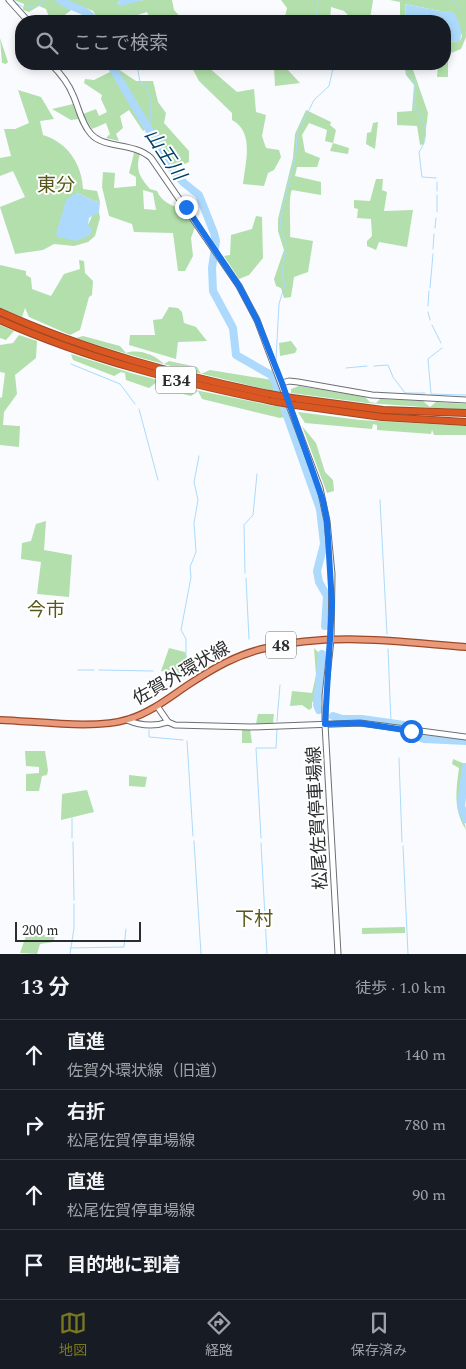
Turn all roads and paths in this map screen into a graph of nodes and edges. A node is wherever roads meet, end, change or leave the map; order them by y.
1 (9, 0) edge
2 (23, 15) edge
3 (56, 70) edge
4 (0, 312) edge
5 (0, 320) edge
6 (19, 324) junction
7 (82, 348) junction
8 (282, 383) junction
9 (466, 400) edge
10 (466, 413) edge
11 (466, 422) edge
12 (331, 640) junction
13 (466, 647) edge
14 (157, 706) junction
15 (0, 720) edge
16 (127, 720) junction
17 (168, 722) junction
18 (325, 724) junction
19 (466, 737) edge
20 (338, 954) edge

1 - 2 main road
3 - 8 main road, 松尾佐賀停車場線
4 - 6 highway, E34
5 - 6 highway, E34
6 - 7 highway, E34
7 - 10 highway, E34, bridge
7 - 11 highway, E34, bridge
8 - 9 main road
8 - 12 main road, 松尾佐賀停車場線
12 - 13 main road, 佐賀外環状線 / 48
12 - 14 main road, 佐賀外環状線 / 48
12 - 18 main road, 松尾佐賀停車場線
14 - 16 main road, 佐賀外環状線 / 48
14 - 17 main road
15 - 16 main road, 佐賀外環状線 / 48
16 - 17 main road
17 - 18 main road
18 - 19 main road
18 - 20 main road, 松尾佐賀停車場線

